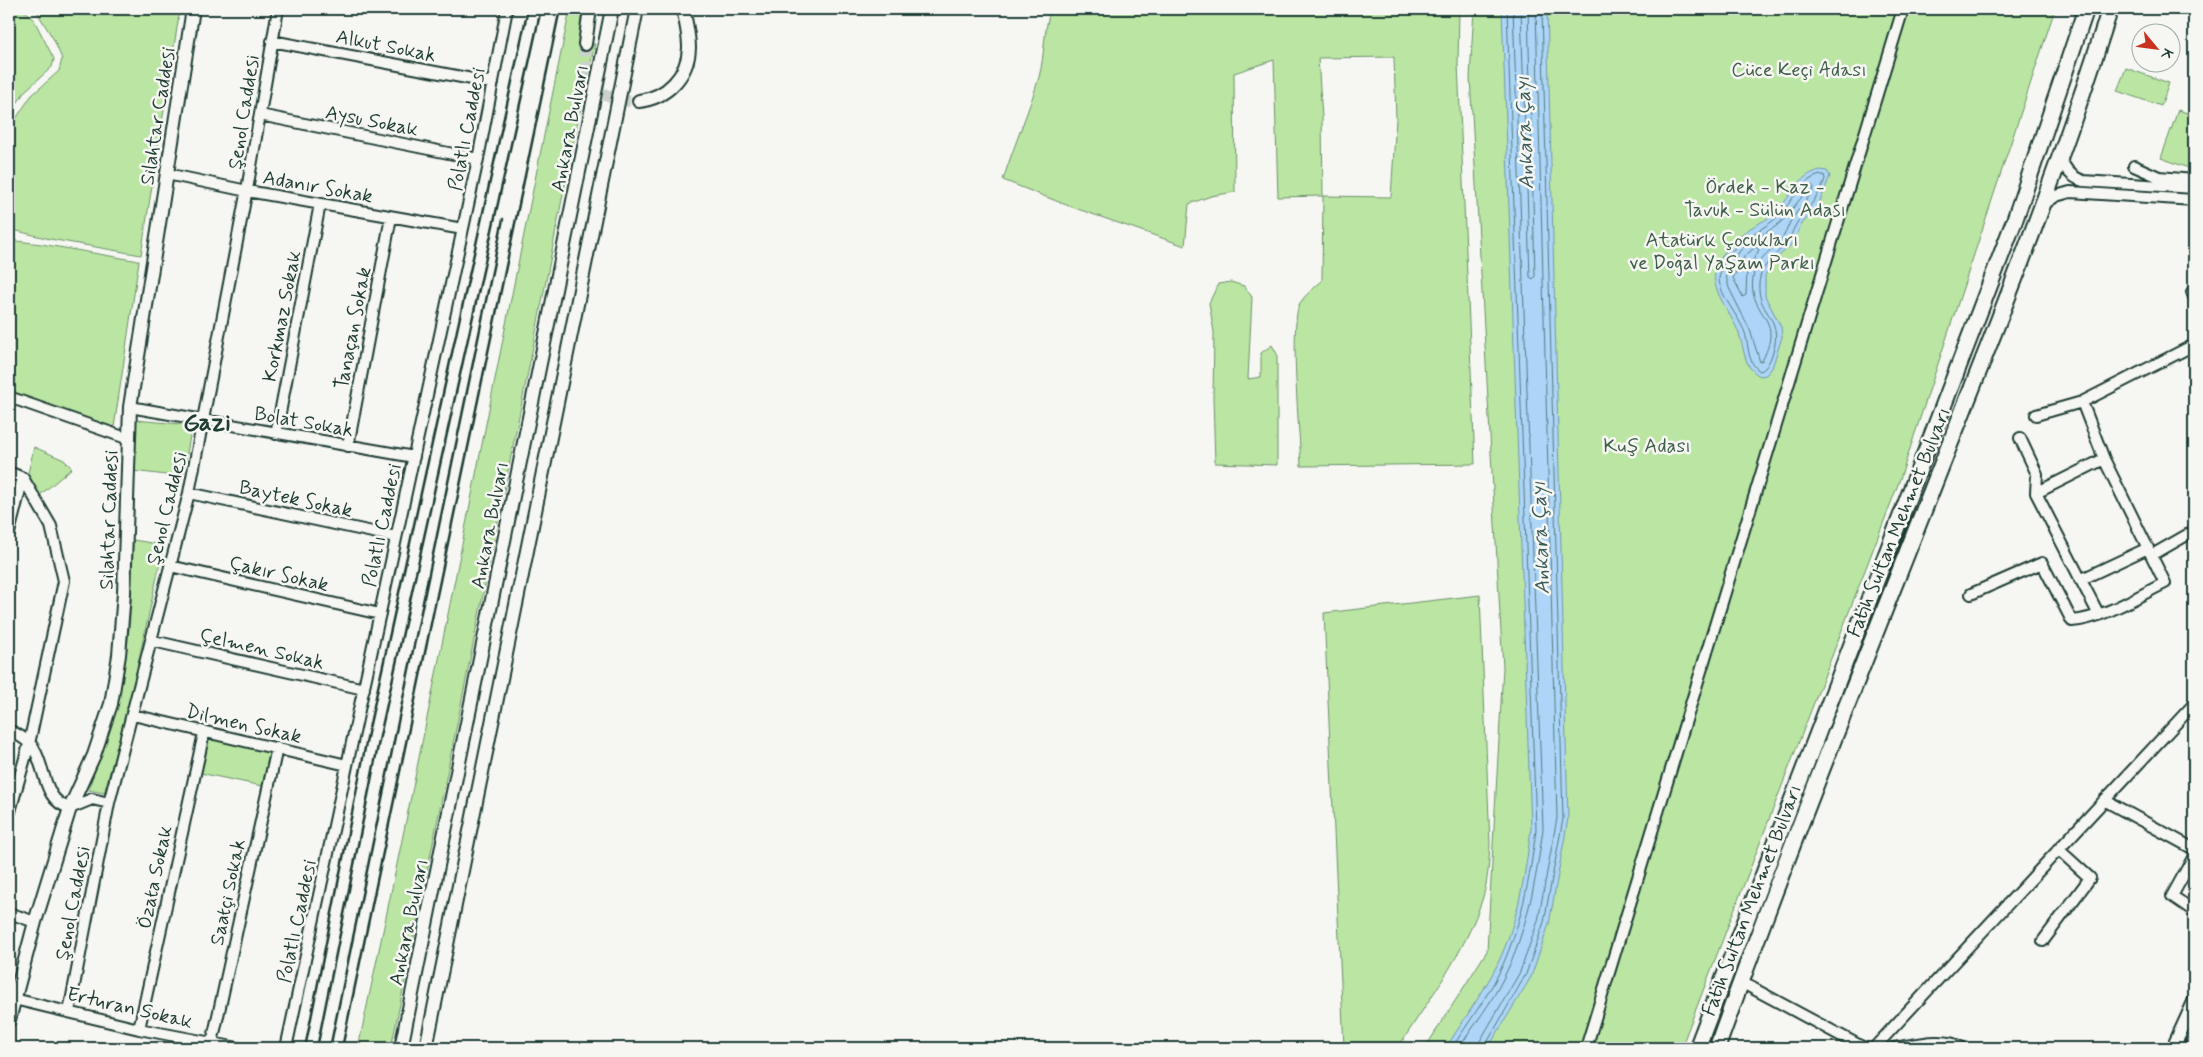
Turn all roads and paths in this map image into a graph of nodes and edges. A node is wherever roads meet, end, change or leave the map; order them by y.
1 (193, 9) edge
2 (278, 9) edge
3 (505, 9) edge
4 (590, 9) edge
5 (612, 9) edge
6 (637, 9) edge
7 (684, 9) edge
8 (1902, 9) edge
9 (2086, 9) edge
10 (2110, 9) edge
11 (272, 41) junction
12 (585, 44) tunnel mouth
13 (493, 83) junction
14 (639, 101) tunnel mouth
15 (260, 116) junction
16 (2060, 156) junction
17 (478, 158) junction
18 (2134, 166) dead end
19 (167, 174) junction
20 (2194, 180) edge
21 (2194, 188) edge
22 (247, 191) junction
23 (2194, 200) edge
24 (320, 204) junction
25 (2042, 205) junction
26 (391, 217) junction
27 (463, 229) junction
28 (2194, 291) edge
29 (2194, 297) edge
30 (2194, 345) edge
31 (9, 397) edge
32 (2082, 402) junction
33 (130, 408) junction
34 (2036, 415) dead end
35 (204, 421) junction
36 (276, 434) junction
37 (2020, 438) dead end
38 (130, 440) junction
39 (348, 446) junction
40 (414, 457) junction
41 (2104, 459) junction
42 (9, 472) edge
43 (24, 478) junction
44 (189, 493) junction
45 (2036, 493) junction
46 (2194, 531) edge
47 (9, 533) edge
48 (396, 537) junction
49 (2150, 552) junction
50 (170, 566) junction
51 (2080, 580) junction
52 (1971, 594) dead end
53 (380, 614) junction
54 (2099, 615) junction
55 (152, 641) junction
56 (364, 689) junction
57 (2193, 707) edge
58 (133, 715) junction
59 (9, 730) edge
60 (204, 732) junction
61 (29, 744) junction
62 (277, 748) junction
63 (347, 765) junction
64 (11, 796) edge
65 (2104, 800) junction
66 (109, 803) junction
67 (70, 808) junction
68 (9, 815) edge
69 (2058, 849) junction
70 (2194, 849) edge
71 (2194, 856) edge
72 (2194, 911) edge
73 (9, 913) edge
74 (35, 922) junction
75 (2043, 941) dead end
76 (1741, 982) junction
77 (14, 999) junction
78 (2194, 1002) edge
79 (69, 1012) junction
80 (9, 1020) edge
81 (139, 1029) junction
82 (2194, 1041) edge
83 (212, 1043) junction
84 (238, 1048) edge
85 (286, 1048) edge
86 (401, 1048) edge
87 (426, 1048) edge
88 (1586, 1048) edge
89 (1697, 1048) edge
90 (1717, 1048) edge
91 (1864, 1048) edge
92 (1874, 1048) edge
93 (1894, 1048) edge
94 (1962, 1048) edge
95 (2173, 1048) edge
96 (2190, 1048) edge

1 - 19 main road, Silahtar Caddesi
2 - 11 street, Şenol Caddesi
3 - 13 street, Polatlı Caddesi
4 - 12 main road
5 - 86 main road, Ankara Bulvarı
6 - 87 main road, Ankara Bulvarı
7 - 14 main road
8 - 88 street
9 - 89 highway, Fatih Sultan Mehmet Bulvarı
10 - 16 highway, Fatih Sultan Mehmet Bulvarı
11 - 13 street, Alkut Sokak
11 - 15 street, Şenol Caddesi
13 - 17 street, Polatlı Caddesi
15 - 17 street, Aysu Sokak
15 - 22 street, Şenol Caddesi
16 - 21 street
16 - 25 highway, Fatih Sultan Mehmet Bulvarı
17 - 27 street, Polatlı Caddesi
18 - 20 street
19 - 22 street, Adanır Sokak
19 - 33 main road, Silahtar Caddesi
22 - 24 street, Adanır Sokak
22 - 35 street, Şenol Caddesi
23 - 25 street
24 - 26 street, Adanır Sokak
24 - 36 street, Korkmaz Sokak
25 - 76 highway, Fatih Sultan Mehmet Bulvarı
26 - 27 street, Adanır Sokak
26 - 39 street, Tanaçan Sokak
27 - 40 street, Polatlı Caddesi
28 - 29 street
30 - 32 street
31 - 38 street
32 - 34 street
32 - 41 street
33 - 35 street, Bolat Sokak
33 - 38 main road, Silahtar Caddesi
35 - 36 street, Bolat Sokak
35 - 44 street, Şenol Caddesi
36 - 39 street, Bolat Sokak
37 - 45 street
38 - 67 main road, Silahtar Caddesi
39 - 40 street, Bolat Sokak
40 - 48 street, Polatlı Caddesi
41 - 45 street
41 - 49 street
42 - 43 street
43 - 47 street
43 - 61 street
44 - 48 street, Baytek Sokak
44 - 50 street, Şenol Caddesi
45 - 51 street
46 - 49 street
48 - 53 street, Polatlı Caddesi
49 - 51 street
49 - 54 street
50 - 53 street, Çakır Sokak
50 - 55 street, Şenol Caddesi
51 - 54 street
52 - 54 street
53 - 56 street, Polatlı Caddesi
55 - 56 street, Çelmen Sokak
55 - 58 street, Şenol Caddesi
56 - 63 street, Polatlı Caddesi
57 - 65 street
58 - 60 street, Dilmen Sokak
58 - 66 street, Şenol Caddesi
59 - 61 street
60 - 62 street, Dilmen Sokak
60 - 81 street, Özata Sokak
61 - 64 street
61 - 67 street
62 - 63 street, Dilmen Sokak
62 - 83 street, Saatçi Sokak
63 - 85 street, Polatlı Caddesi
64 - 68 street
65 - 69 street
65 - 70 street
66 - 67 street
66 - 79 street, Şenol Caddesi
67 - 74 main road, Silahtar Caddesi
69 - 75 street
69 - 92 street
71 - 72 street
73 - 74 street
74 - 77 main road, Silahtar Caddesi
76 - 90 highway, Fatih Sultan Mehmet Bulvarı
76 - 91 street
77 - 79 street, Erturan Sokak
77 - 80 main road, Silahtar Caddesi
78 - 95 main road
79 - 81 street, Erturan Sokak
81 - 83 street, Erturan Sokak
82 - 96 main road
83 - 84 street, Erturan Sokak
93 - 94 street

